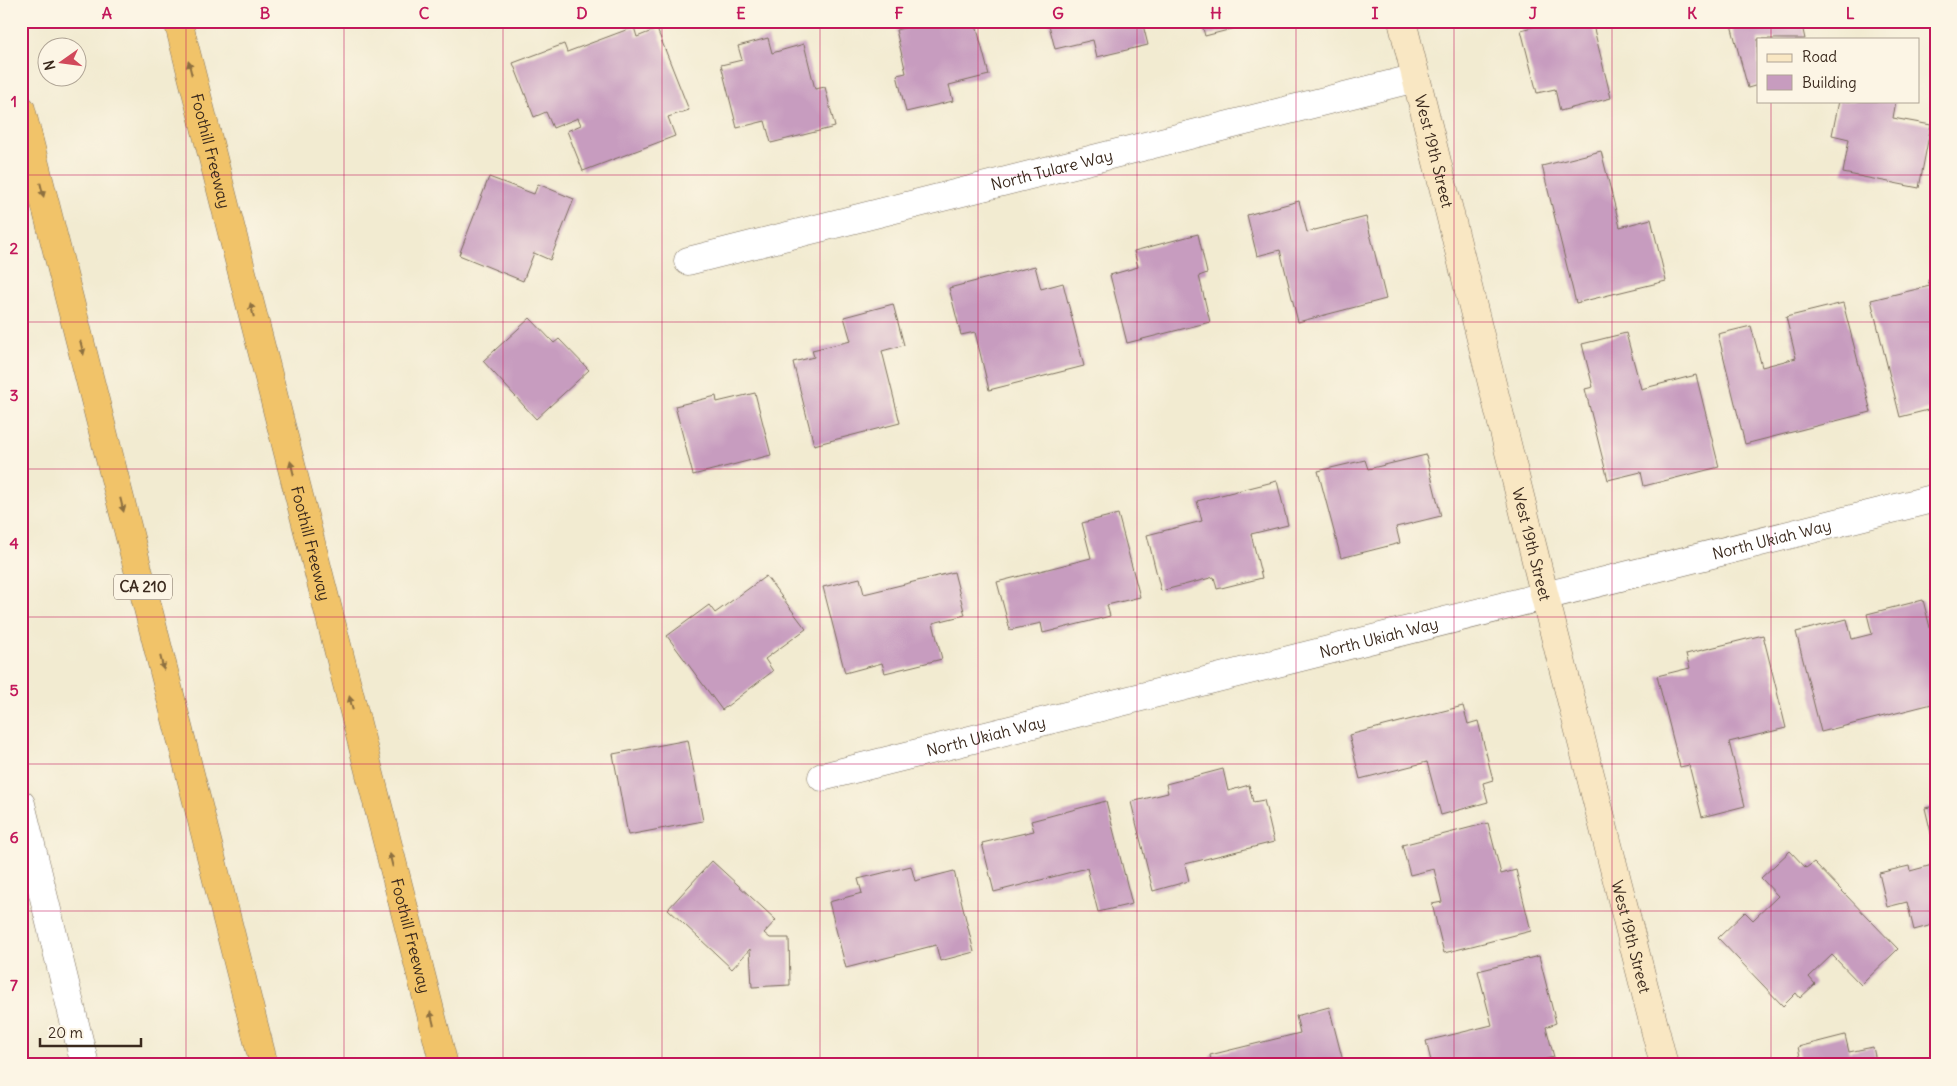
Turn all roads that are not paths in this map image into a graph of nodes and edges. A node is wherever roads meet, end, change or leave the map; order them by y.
1 (178, 21) edge
2 (1402, 21) edge
3 (1416, 78) junction
4 (21, 109) edge
5 (688, 262) dead end
6 (1936, 498) edge
7 (1545, 597) junction
8 (822, 777) dead end
9 (21, 804) edge
10 (85, 1065) edge
11 (264, 1065) edge
12 (444, 1065) edge
13 (1664, 1065) edge

12 -> 1 highway, Foothill Freeway
2 - 3 main road, West 19th Street
3 - 5 street, North Tulare Way
3 - 7 main road, West 19th Street
4 -> 11 highway, CA 210
6 - 7 street, North Ukiah Way
7 - 8 street, North Ukiah Way
7 - 13 main road, West 19th Street
9 - 10 street

